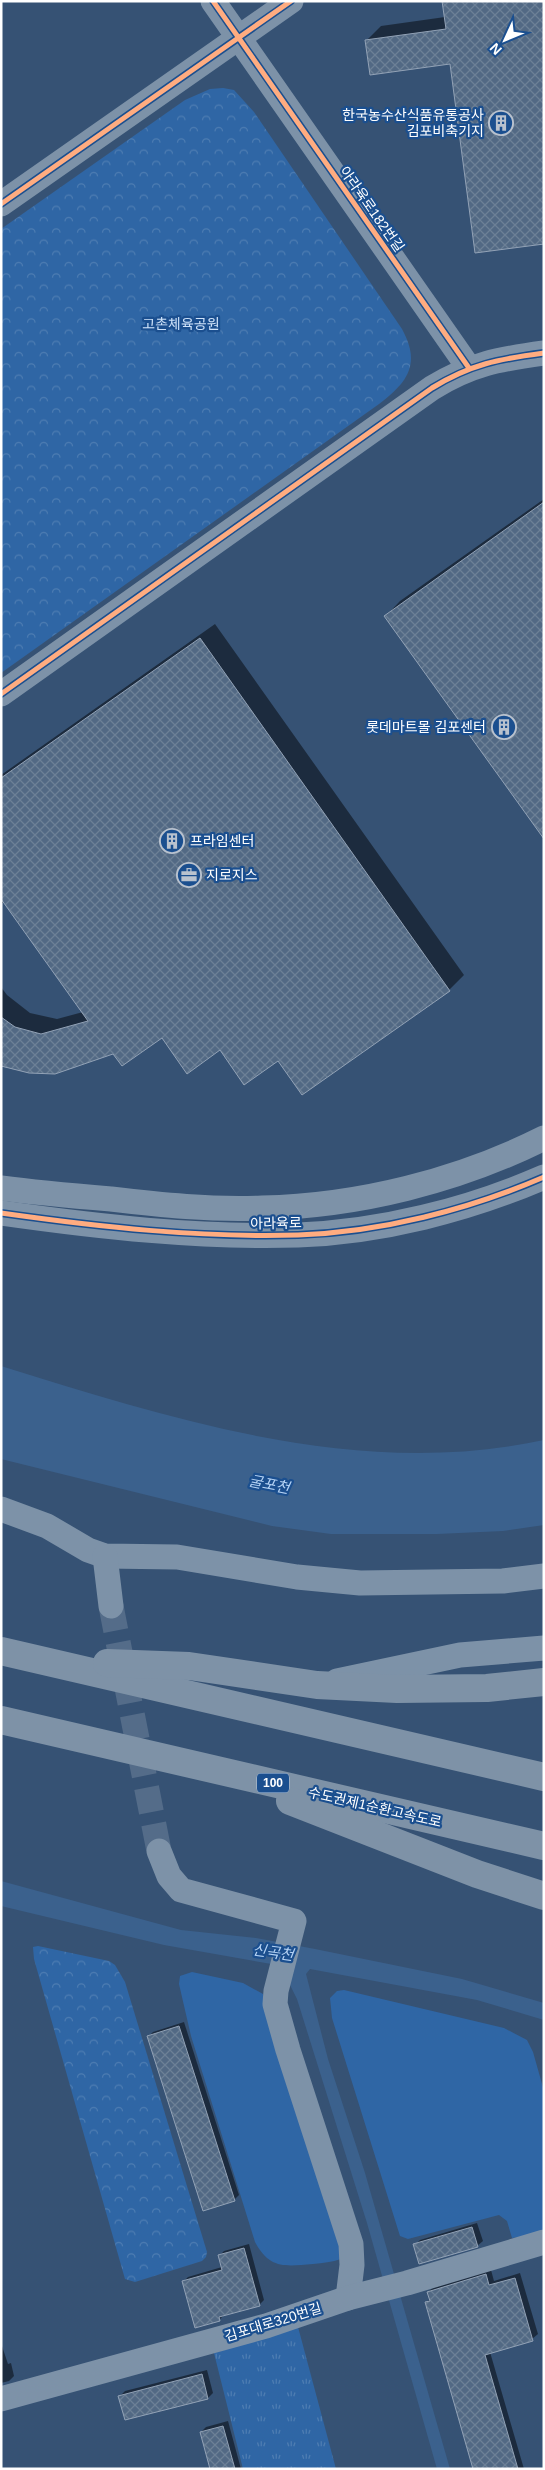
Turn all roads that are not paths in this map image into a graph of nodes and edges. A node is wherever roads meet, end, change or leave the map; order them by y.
1 (213, 1) edge
2 (291, 1) edge
3 (238, 37) junction
4 (1, 204) edge
5 (544, 353) edge
6 (469, 368) junction
7 (1, 694) edge
8 (544, 1138) edge
9 (544, 1177) edge
10 (1, 1188) edge
11 (1, 1213) edge
12 (1, 1509) edge
13 (105, 1556) junction
14 (544, 1576) edge
15 (111, 1606) tunnel mouth
16 (544, 1648) edge
17 (1, 1651) edge
18 (42, 1660) junction
19 (544, 1682) edge
20 (316, 1685) junction
21 (1, 1720) edge
22 (198, 1765) junction
23 (544, 1777) edge
24 (544, 1846) edge
25 (159, 1851) tunnel mouth
26 (544, 1896) edge
27 (544, 2242) edge
28 (348, 2298) junction
29 (1, 2398) edge

1 - 3 street, 아라육로182번길
2 - 3 street
3 - 4 street
3 - 6 street, 아라육로182번길
5 - 6 street
6 - 7 street
8 - 10 street, 아라육로
9 - 11 street, 아라육로
12 - 13 street
13 - 14 street
13 - 15 street
16 - 20 street
17 - 18 highway
18 - 20 highway
18 - 23 highway
19 - 20 highway
21 - 22 highway, 수도권제1순환고속도로 / 100
22 - 24 highway, 수도권제1순환고속도로 / 100
22 - 26 highway
25 - 28 street
27 - 28 street, 김포대로320번길
28 - 29 street, 김포대로320번길

